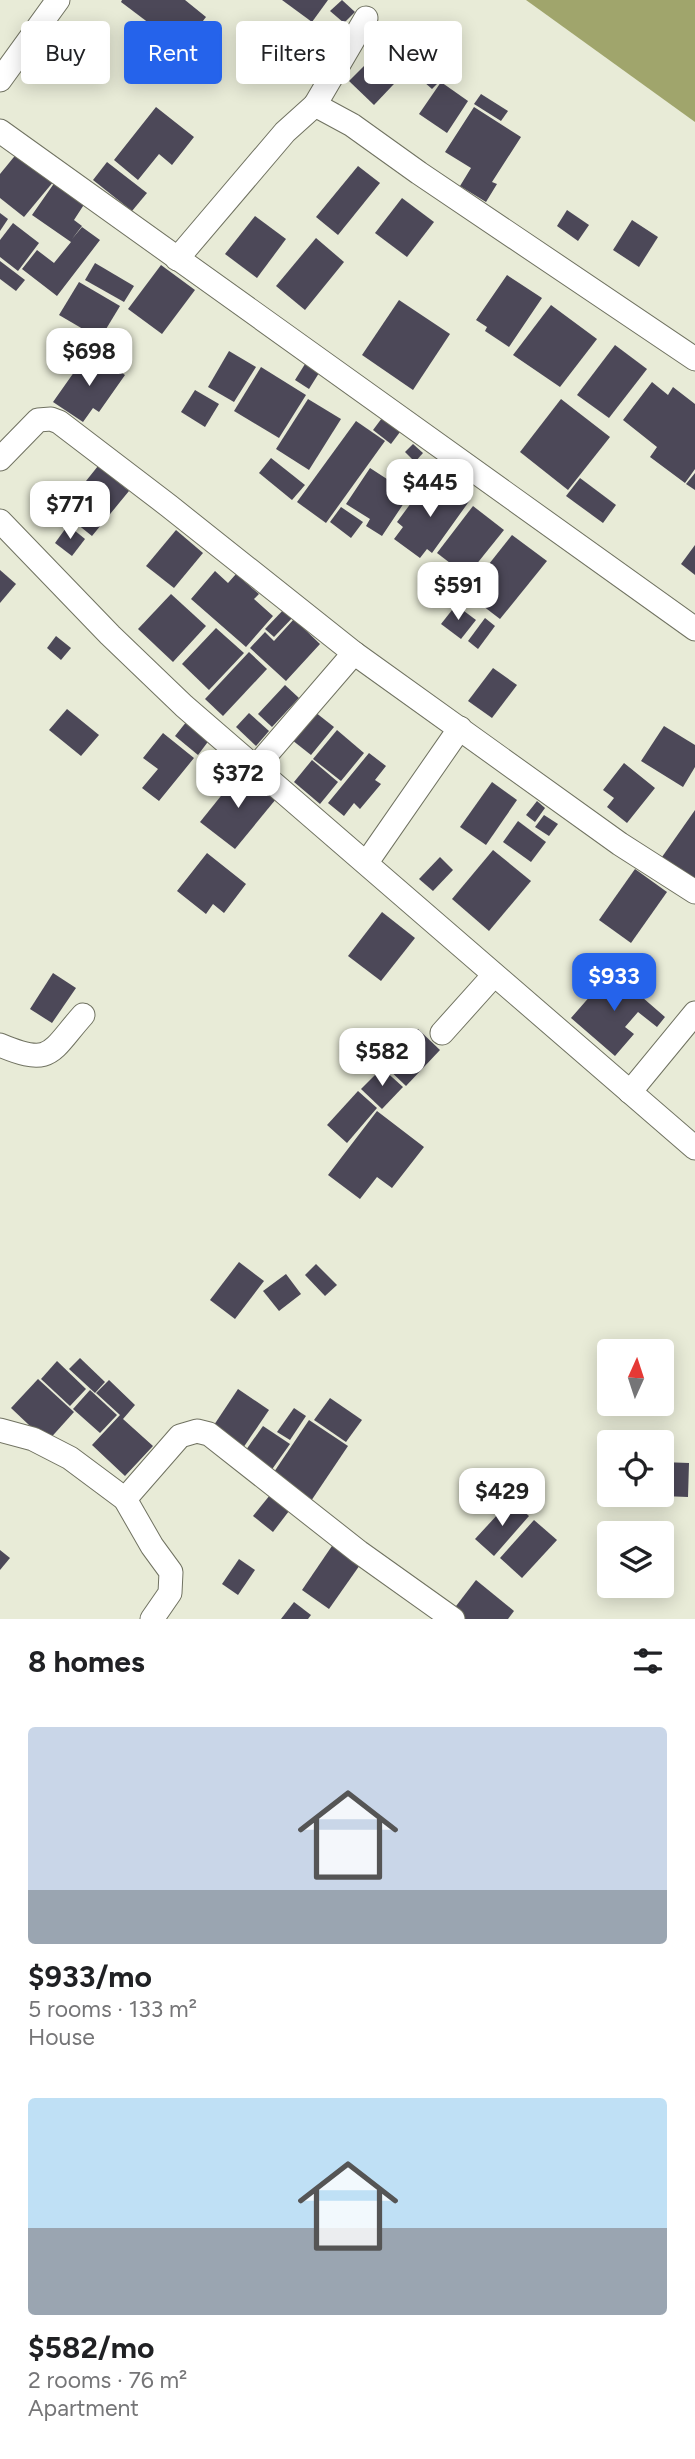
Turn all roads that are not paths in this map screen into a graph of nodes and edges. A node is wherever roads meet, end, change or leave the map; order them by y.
1 (58, 0) edge
2 (366, 18) dead end
3 (0, 80) edge
4 (314, 105) junction
5 (0, 131) edge
6 (177, 259) junction
7 (695, 359) edge
8 (0, 459) edge
9 (0, 521) edge
10 (695, 629) edge
11 (354, 653) junction
12 (460, 728) junction
13 (255, 768) junction
14 (367, 862) junction
15 (695, 892) edge
16 (494, 975) junction
17 (695, 1013) edge
18 (83, 1015) dead end
19 (442, 1033) dead end
20 (0, 1045) edge
21 (630, 1092) junction
22 (695, 1148) edge
23 (0, 1430) edge
24 (125, 1499) junction
25 (152, 1619) edge
26 (453, 1619) edge

1 - 3 street
2 - 4 street
4 - 6 street
4 - 7 street
5 - 6 street
6 - 10 street
8 - 11 street
9 - 13 street
11 - 12 street
11 - 13 street
12 - 14 street
12 - 15 street
13 - 14 street
14 - 16 street
16 - 19 street
16 - 21 street
17 - 21 street
18 - 20 street
21 - 22 street
23 - 24 street
24 - 25 street
24 - 26 street

